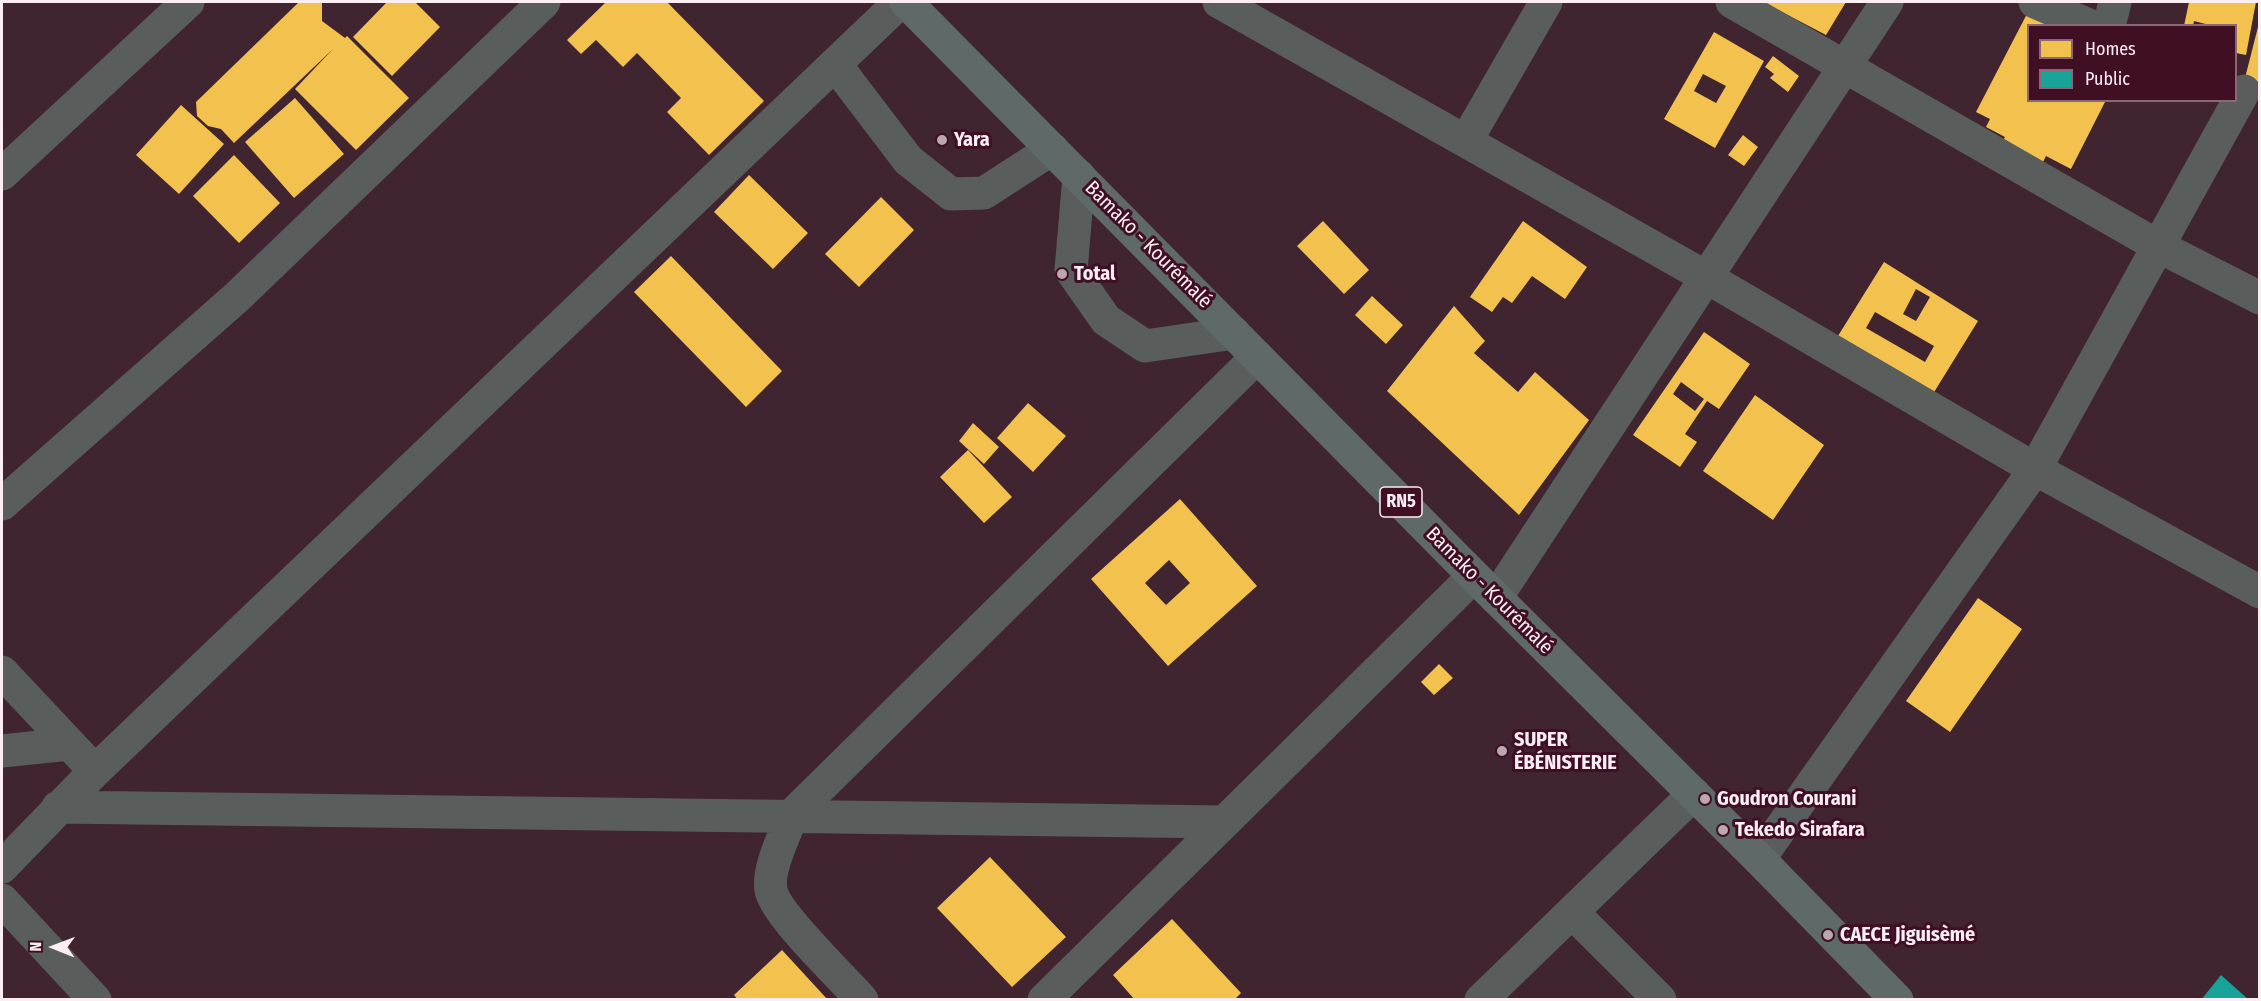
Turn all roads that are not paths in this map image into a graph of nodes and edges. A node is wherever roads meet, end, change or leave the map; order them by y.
1 (188, 2) edge
2 (544, 2) edge
3 (900, 2) edge
4 (906, 2) edge
5 (1219, 2) edge
6 (1546, 2) edge
7 (1732, 2) edge
8 (1887, 2) edge
9 (2035, 2) edge
10 (2115, 2) edge
11 (2086, 24) edge
12 (2110, 24) edge
13 (835, 64) junction
14 (1845, 66) junction
15 (2246, 92) edge
16 (1466, 141) junction
17 (1052, 149) junction
18 (2, 174) edge
19 (1079, 176) junction
20 (2158, 246) junction
21 (1706, 277) junction
22 (2259, 298) edge
23 (1234, 333) junction
24 (1257, 357) junction
25 (2036, 469) junction
26 (5, 491) edge
27 (1485, 587) junction
28 (2259, 592) edge
29 (2, 672) edge
30 (69, 744) junction
31 (2, 751) edge
32 (95, 771) junction
33 (1694, 794) junction
34 (58, 807) junction
35 (792, 815) junction
36 (1224, 822) junction
37 (1759, 859) junction
38 (2, 867) edge
39 (2, 900) edge
40 (1572, 912) junction
41 (1894, 998) edge
42 (95, 999) edge
43 (862, 999) edge
44 (1044, 999) edge
45 (1481, 999) edge
46 (1660, 999) edge

1 - 18 street
2 - 26 street
3 - 13 street
4 - 17 highway, Bamako - Kourémalé / RN5
5 - 16 street
6 - 16 street
7 - 14 street
8 - 14 street
9 - 11 street
10 - 12 street
13 - 17 street
13 - 32 street
14 - 20 street
14 - 21 street
15 - 20 street
16 - 21 street
17 - 19 highway, Bamako - Kourémalé / RN5
19 - 23 highway, Bamako - Kourémalé / RN5
19 - 23 street
20 - 22 street
20 - 25 street
21 - 25 street
21 - 27 street
23 - 24 highway, Bamako - Kourémalé / RN5
24 - 27 highway, Bamako - Kourémalé / RN5
24 - 35 street
25 - 28 street
25 - 37 street
27 - 33 highway, Bamako - Kourémalé / RN5
27 - 36 street
29 - 30 street
30 - 31 street
30 - 32 street
32 - 34 street
33 - 37 highway, Bamako - Kourémalé / RN5
33 - 40 street
34 - 35 street
34 - 38 street
35 - 36 street
35 - 43 street
36 - 44 street
37 - 41 highway, Bamako - Kourémalé / RN5
39 - 42 street
40 - 45 street
40 - 46 street

